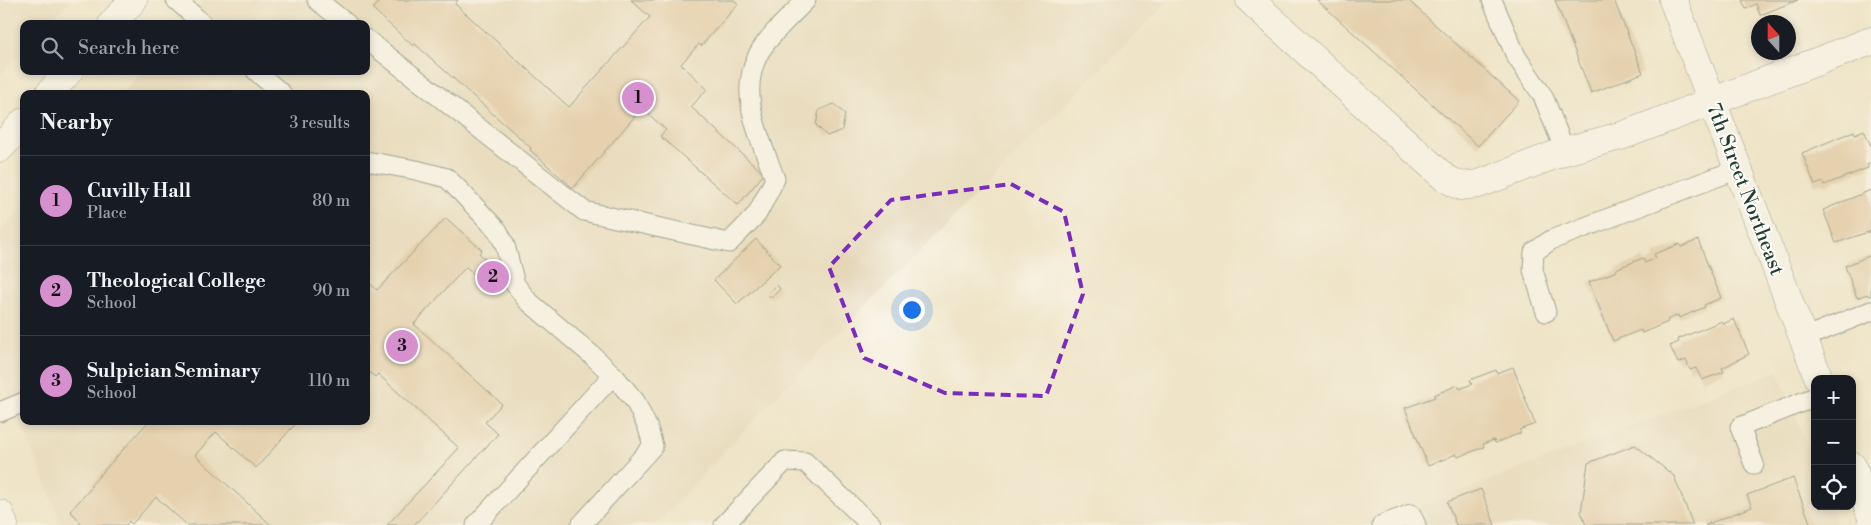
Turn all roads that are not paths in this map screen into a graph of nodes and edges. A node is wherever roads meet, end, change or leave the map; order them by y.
1 (133, 0) edge
2 (176, 0) edge
3 (317, 0) edge
4 (806, 0) edge
5 (1250, 0) edge
6 (1492, 0) edge
7 (1673, 0) edge
8 (116, 20) edge
9 (198, 20) edge
10 (342, 20) edge
11 (1871, 41) edge
12 (370, 42) edge
13 (66, 75) edge
14 (261, 75) edge
15 (52, 90) edge
16 (277, 90) edge
17 (1712, 102) junction
18 (20, 126) edge
19 (0, 148) edge
20 (1565, 151) junction
21 (370, 162) edge
22 (1738, 169) junction
23 (1871, 311) edge
24 (1546, 312) dead end
25 (1803, 338) junction
26 (613, 375) junction
27 (1817, 375) edge
28 (1811, 399) edge
29 (20, 404) edge
30 (0, 412) edge
31 (1754, 464) dead end
32 (1856, 476) edge
33 (0, 514) edge
34 (1871, 515) edge
35 (4, 525) edge
36 (476, 525) edge
37 (581, 525) edge
38 (724, 525) edge
39 (871, 525) edge
40 (1382, 525) edge
41 (1416, 525) edge

1 - 8 street
2 - 9 lane
3 - 10 lane
4 - 12 lane
5 - 20 street
6 - 20 lane
7 - 17 street, 7th Street Northeast
11 - 17 street
13 - 15 street
14 - 16 lane
17 - 20 street
17 - 22 street, 7th Street Northeast
18 - 19 street
21 - 26 lane
22 - 24 lane
22 - 25 street, 7th Street Northeast
23 - 25 lane
25 - 27 street, 7th Street Northeast
26 - 36 lane
26 - 37 lane
28 - 31 lane
29 - 30 lane
32 - 34 street
33 - 35 street
38 - 39 lane
40 - 41 lane

